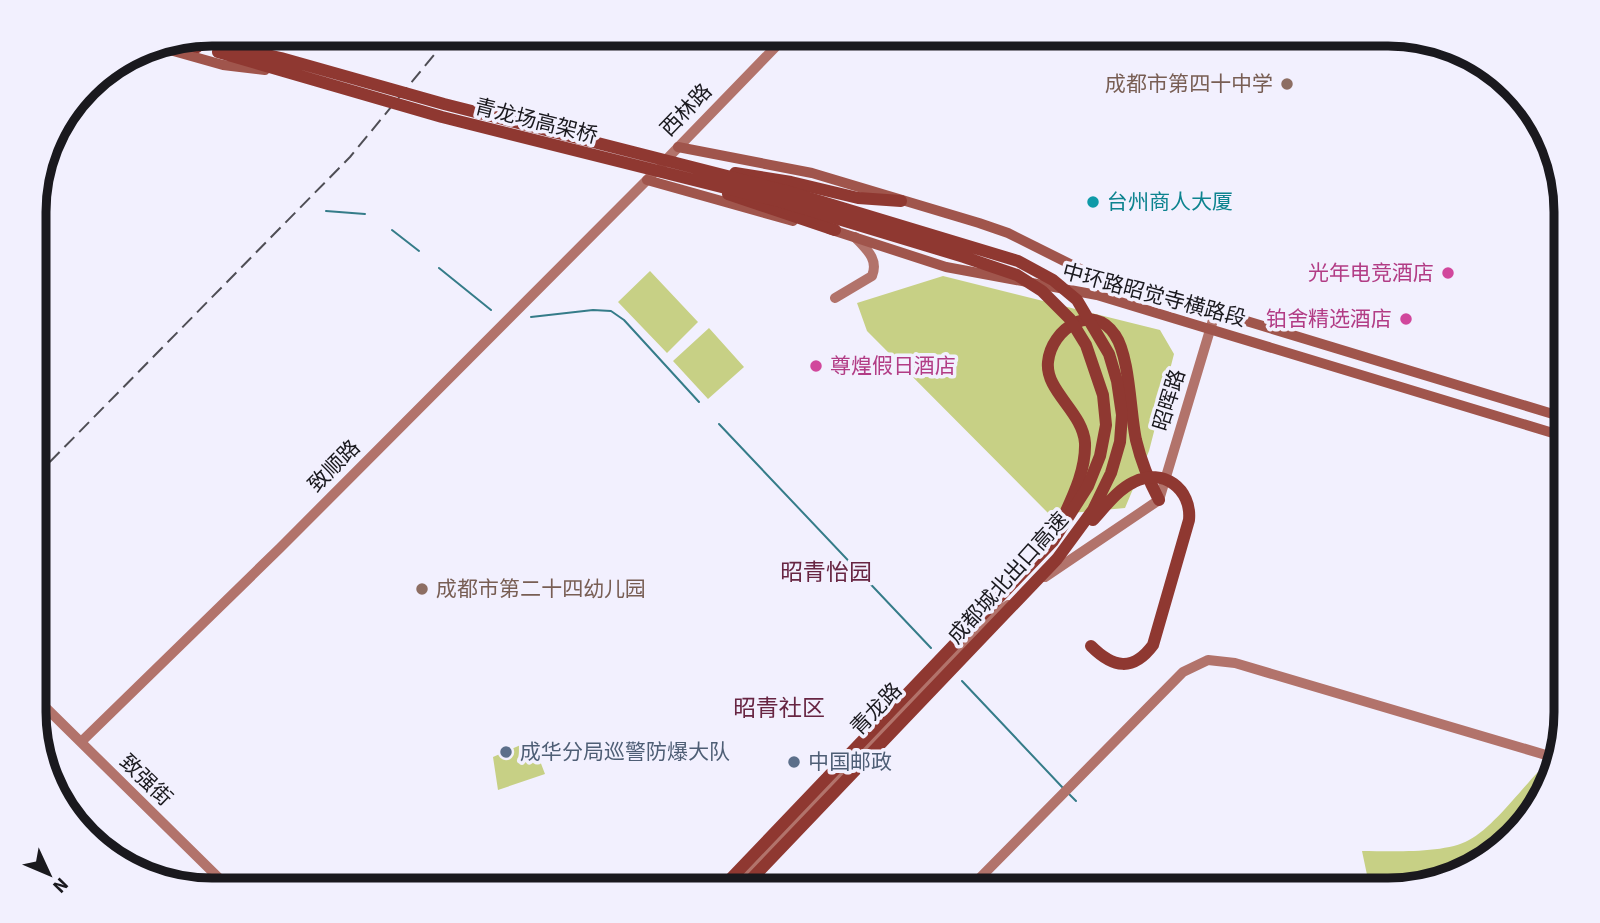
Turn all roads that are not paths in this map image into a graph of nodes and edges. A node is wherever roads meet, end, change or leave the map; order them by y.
1 (216, 46) edge
2 (244, 46) edge
3 (776, 46) edge
4 (199, 47) edge
5 (172, 51) edge
6 (279, 65) junction
7 (678, 147) junction
8 (681, 171) junction
9 (648, 180) junction
10 (901, 201) junction
11 (612, 215) joint
12 (890, 228) junction
13 (835, 230) junction
14 (855, 237) junction
15 (835, 298) dead end
16 (1216, 310) junction
17 (1211, 328) junction
18 (1554, 414) edge
19 (1554, 434) edge
20 (1159, 500) junction
21 (1053, 541) junction
22 (1057, 559) junction
23 (1091, 646) dead end
24 (46, 708) edge
25 (81, 743) junction
26 (1548, 756) edge
27 (980, 877) edge
28 (219, 878) edge
29 (732, 878) edge
30 (743, 878) edge
31 (753, 878) edge

1 - 6 highway, 青龙场高架桥, bridge
2 - 6 main road, bridge
3 - 7 street, 西林路
4 - 6 highway, 青龙场高架桥, bridge
5 - 6 main road, bridge
6 - 8 highway, 青龙场高架桥, bridge
7 - 9 street, 西林路
7 - 10 main road, 中环路昭觉寺横路段
8 - 10 highway, bridge
8 - 12 highway, 青龙场高架桥, bridge
8 - 13 highway, bridge
9 - 11 street, 西林路
9 - 13 main road, 中环路昭觉寺横路段
10 - 16 main road, 中环路昭觉寺横路段
11 - 25 street, 致顺路
12 - 21 highway, 成都城北出口高速, bridge
12 - 22 highway, 成都城北出口高速, bridge
13 - 14 main road, 中环路昭觉寺横路段
14 - 15 street
14 - 17 main road, 中环路昭觉寺横路段
16 - 17 street, 昭晖路
16 - 18 main road, 中环路昭觉寺横路段
17 - 19 main road, 中环路昭觉寺横路段
17 - 20 street, 昭晖路
20 - 21 highway, bridge
20 - 30 street, 青龙路
21 - 29 highway, 成都城北出口高速, bridge
22 - 23 highway, bridge
22 - 31 highway, 成都城北出口高速, bridge
24 - 25 street, 致强街
25 - 28 street, 致强街
26 - 27 street

